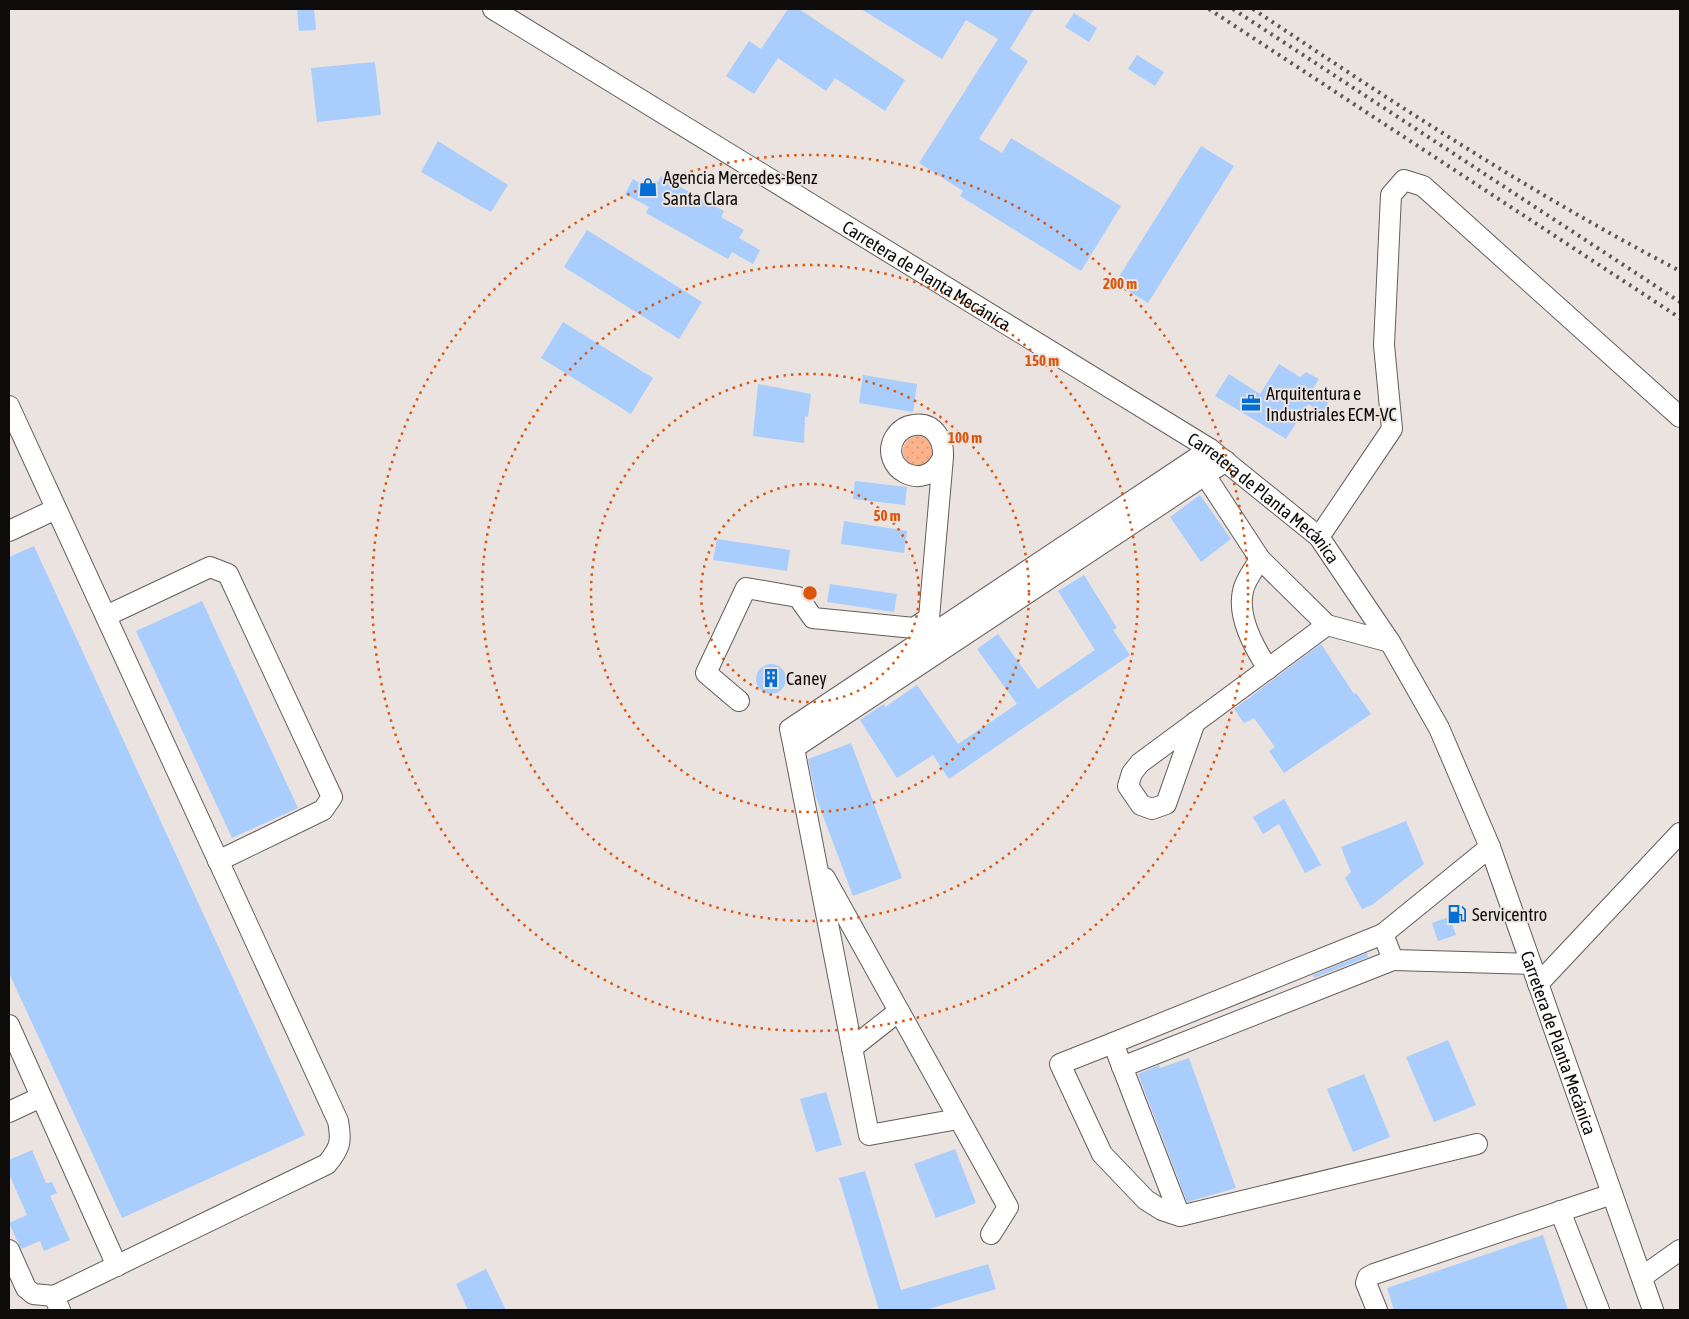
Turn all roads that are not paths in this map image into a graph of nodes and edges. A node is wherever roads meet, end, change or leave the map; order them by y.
1 (493, 9) edge
2 (9, 406) edge
3 (1680, 417) edge
4 (1210, 449) junction
5 (943, 457) dead end
6 (1226, 461) junction
7 (1205, 475) junction
8 (56, 509) junction
9 (9, 531) edge
10 (1319, 538) junction
11 (1260, 559) junction
12 (106, 616) junction
13 (1327, 625) junction
14 (1390, 642) junction
15 (1268, 669) junction
16 (739, 701) dead end
17 (1195, 722) dead end
18 (794, 748) junction
19 (1680, 833) edge
20 (1490, 847) junction
21 (218, 861) junction
22 (815, 861) junction
23 (1383, 934) junction
24 (1393, 960) junction
25 (1531, 964) junction
26 (1538, 984) junction
27 (899, 1011) junction
28 (9, 1025) edge
29 (1113, 1043) junction
30 (852, 1048) junction
31 (1122, 1067) junction
32 (41, 1097) junction
33 (9, 1112) edge
34 (958, 1119) junction
35 (1477, 1144) dead end
36 (1612, 1194) junction
37 (1560, 1212) junction
38 (1180, 1216) junction
39 (991, 1234) dead end
40 (9, 1250) edge
41 (1680, 1250) edge
42 (117, 1266) junction
43 (1642, 1277) junction
44 (57, 1303) edge
45 (1377, 1310) edge
46 (1599, 1310) edge
47 (1653, 1310) edge

1 - 4 street, Carretera de Planta Mecánica
2 - 8 street
3 - 10 street
4 - 6 street, Carretera de Planta Mecánica
4 - 18 street
5 - 16 street
6 - 7 street
6 - 10 street, Carretera de Planta Mecánica
7 - 11 street
7 - 18 street
8 - 9 street
8 - 12 street
10 - 14 street, Carretera de Planta Mecánica
11 - 13 street
11 - 15 street
12 - 21 street
12 - 21 street
13 - 14 street
13 - 15 street
14 - 20 street, Carretera de Planta Mecánica
15 - 17 street
18 - 22 street
19 - 26 street
20 - 23 street
20 - 25 street, Carretera de Planta Mecánica
21 - 42 street
22 - 27 street
22 - 30 street
23 - 24 street
23 - 29 street
24 - 25 street
24 - 31 street
25 - 26 street, Carretera de Planta Mecánica
26 - 36 street, Carretera de Planta Mecánica
27 - 30 street
27 - 34 street
28 - 32 street
29 - 31 street
29 - 38 street
30 - 34 street
31 - 38 street
32 - 33 street
32 - 42 street
34 - 39 street
35 - 38 street
36 - 37 street
36 - 43 street, Carretera de Planta Mecánica
37 - 45 street
37 - 46 street
40 - 44 street
41 - 43 street
42 - 44 street
43 - 47 street, Carretera de Planta Mecánica

